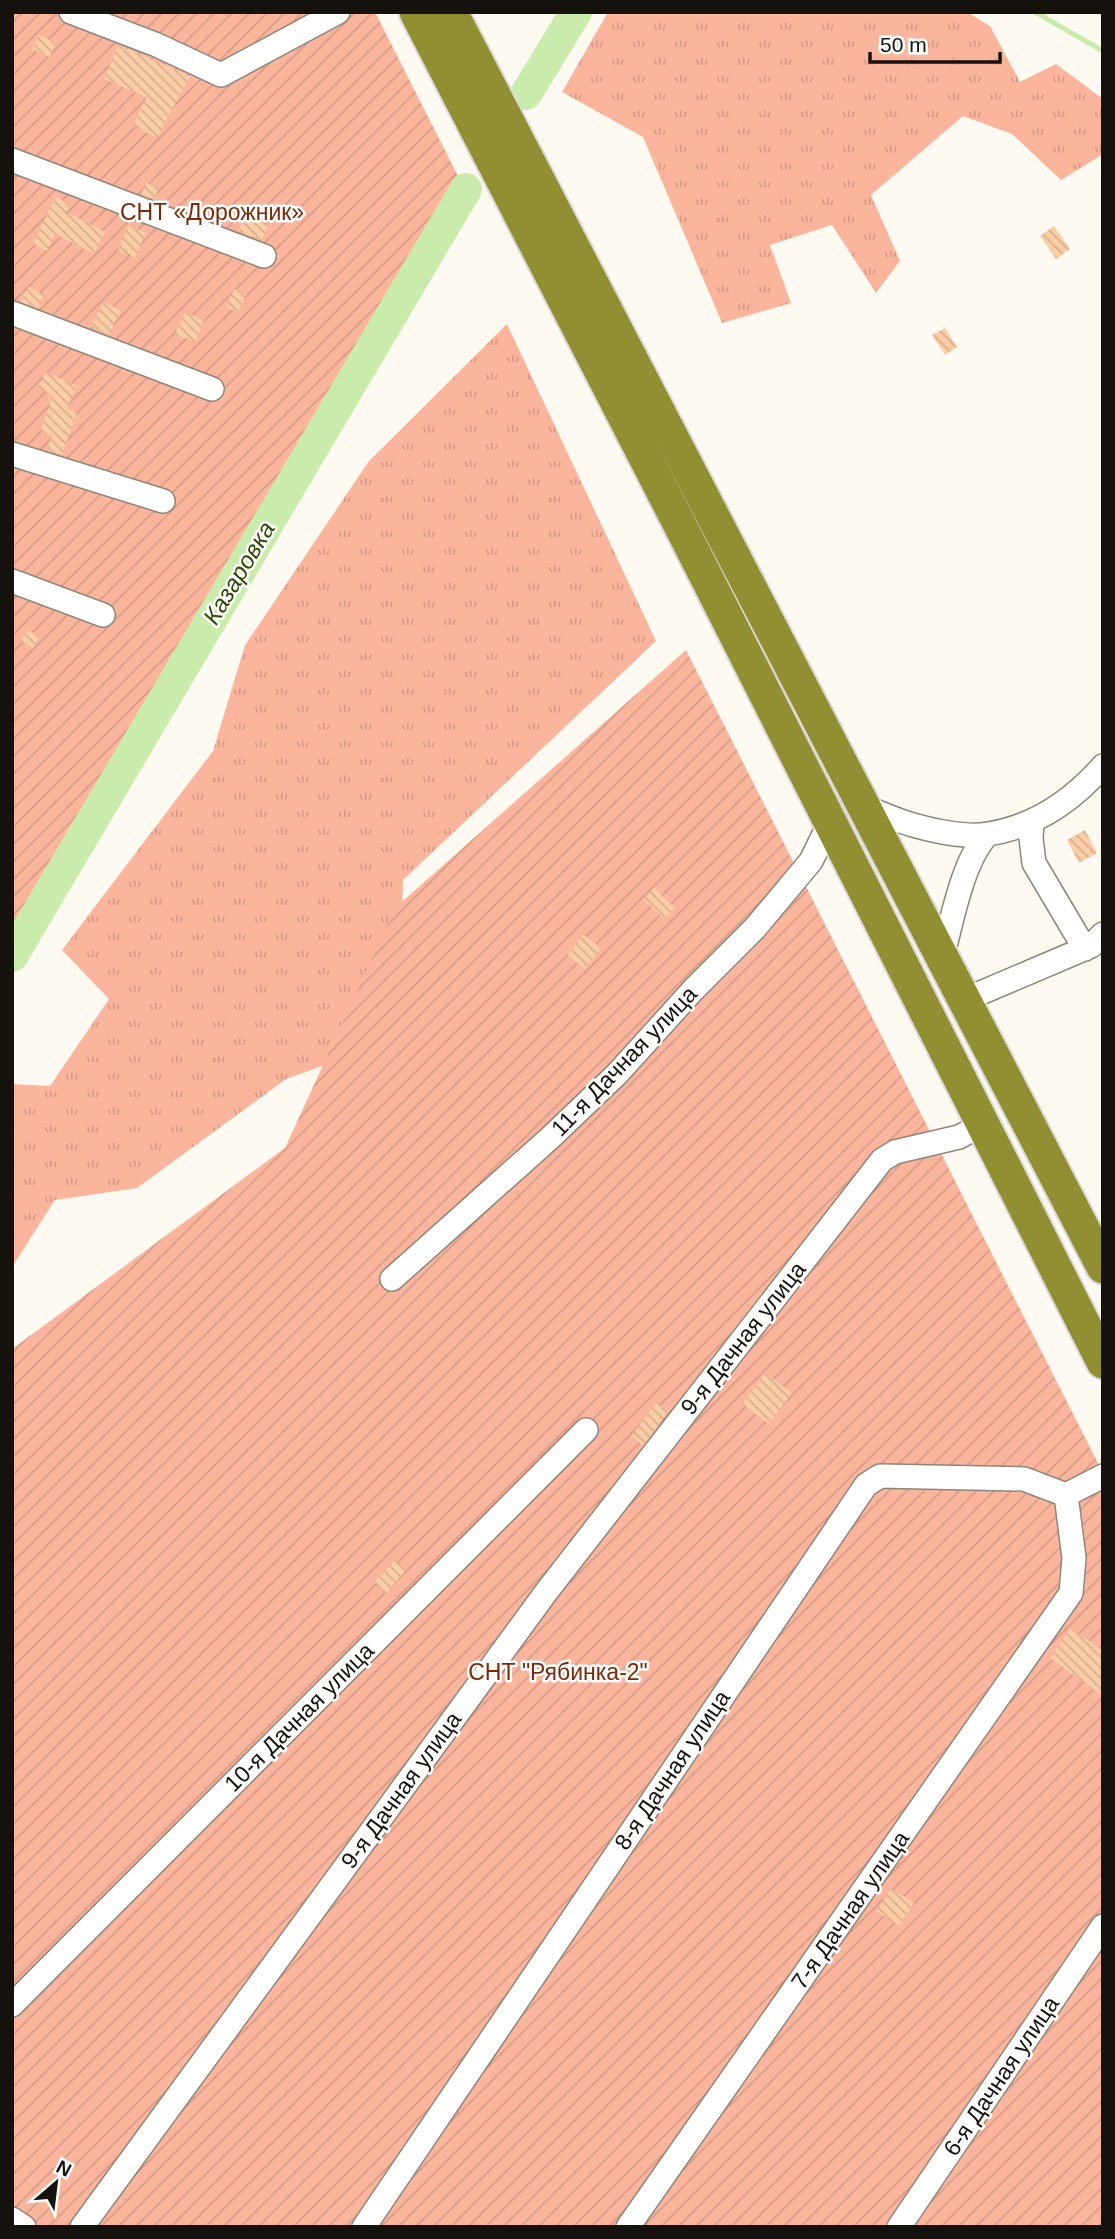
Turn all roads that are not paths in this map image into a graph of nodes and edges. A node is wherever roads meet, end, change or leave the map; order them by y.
1 (71, 12) edge
2 (338, 12) edge
3 (416, 12) edge
4 (451, 12) edge
5 (12, 160) edge
6 (264, 256) dead end
7 (12, 313) edge
8 (212, 389) dead end
9 (12, 454) edge
10 (163, 501) dead end
11 (12, 581) edge
12 (103, 615) dead end
13 (1103, 766) edge
14 (862, 806) junction
15 (831, 820) junction
16 (1032, 821) junction
17 (987, 835) junction
18 (1094, 941) edge
19 (942, 958) junction
20 (964, 1000) junction
21 (981, 1125) junction
22 (1099, 1247) edge
23 (392, 1279) dead end
24 (1103, 1362) edge
25 (586, 1430) dead end
26 (1103, 1476) edge
27 (1066, 1495) junction
28 (1103, 1926) edge
29 (12, 2005) edge
30 (12, 2219) edge
31 (24, 2227) edge
32 (82, 2227) edge
33 (364, 2227) edge
34 (628, 2227) edge
35 (899, 2227) edge

1 - 2 street
3 - 15 highway
4 - 14 highway
5 - 6 street
7 - 8 street
9 - 10 street
11 - 12 street
13 - 16 street
14 - 17 street
14 - 19 highway
15 - 21 highway
15 - 23 street, 11-я Дачная улица
16 - 17 street
16 - 18 street
17 - 19 street
18 - 20 street
19 - 20 highway
20 - 22 highway
21 - 24 highway
21 - 32 street, 9-я Дачная улица
25 - 29 street, 10-я Дачная улица
26 - 27 street
27 - 33 street, 8-я Дачная улица
27 - 34 street, 7-я Дачная улица
28 - 35 street, 6-я Дачная улица
30 - 31 street

